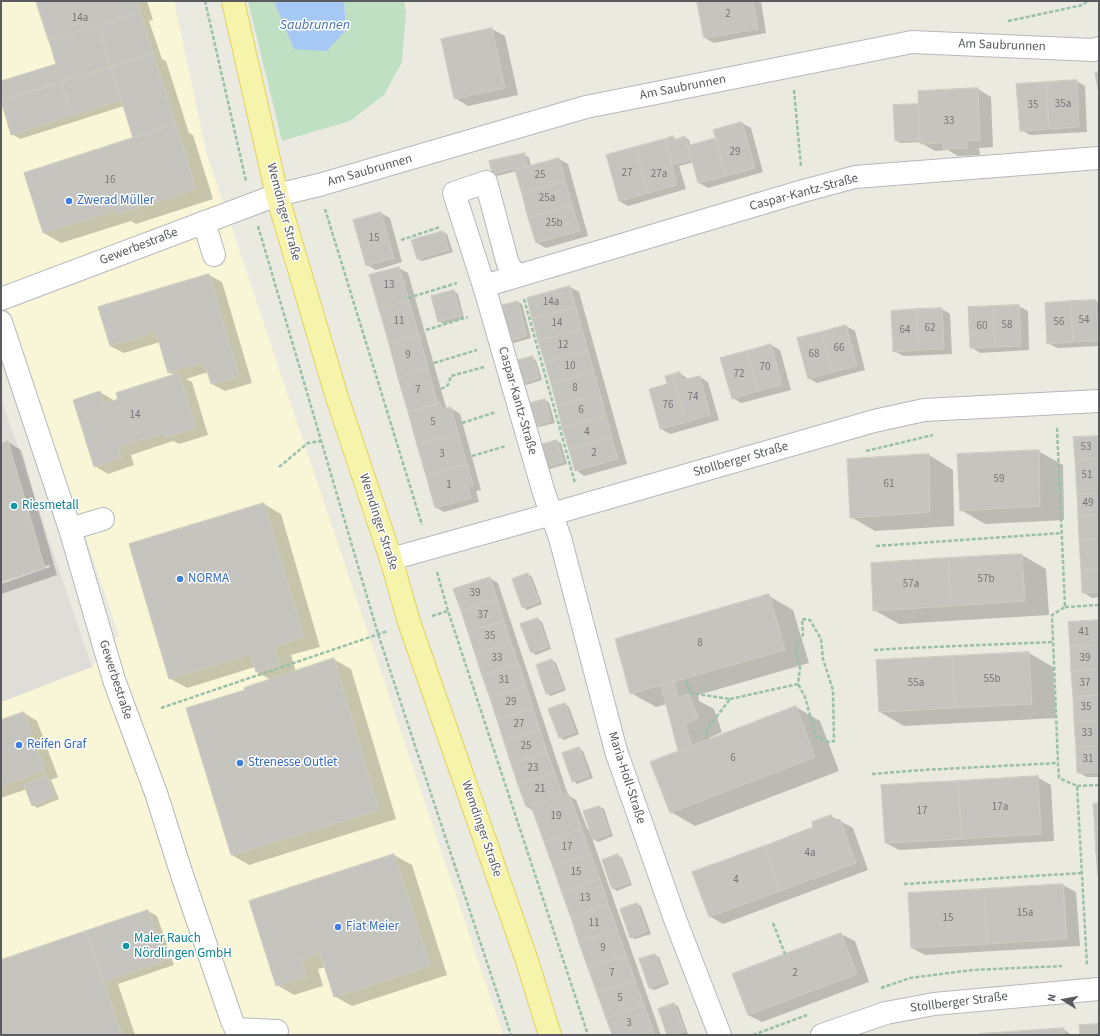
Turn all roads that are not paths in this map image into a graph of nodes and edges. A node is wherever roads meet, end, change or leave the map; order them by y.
1 (233, 1) edge
2 (1099, 48) edge
3 (1099, 158) edge
4 (277, 195) junction
5 (204, 222) junction
6 (214, 255) dead end
7 (517, 276) junction
8 (483, 281) junction
9 (1, 299) edge
10 (1, 322) edge
11 (1099, 401) edge
12 (552, 514) junction
13 (103, 519) dead end
14 (70, 530) junction
15 (391, 559) junction
16 (1099, 989) edge
17 (277, 1031) dead end
18 (236, 1032) edge
19 (550, 1035) edge
20 (720, 1035) edge
21 (822, 1035) edge

1 - 4 main road, Wemdinger Straße
2 - 4 street, Am Saubrunnen
3 - 7 street, Caspar-Kantz-Straße
4 - 5 street, Gewerbestraße
4 - 15 main road, Wemdinger Straße
5 - 6 street
5 - 9 street, Gewerbestraße
7 - 8 street, Caspar-Kantz-Straße
7 - 8 street, Caspar-Kantz-Straße
8 - 12 street, Caspar-Kantz-Straße
10 - 14 street, Gewerbestraße
11 - 12 street, Stollberger Straße
12 - 15 street, Stollberger Straße
12 - 20 street, Maria-Holl-Straße
13 - 14 street
14 - 18 street, Gewerbestraße
15 - 19 main road, Wemdinger Straße
16 - 21 street, Stollberger Straße
17 - 18 street

